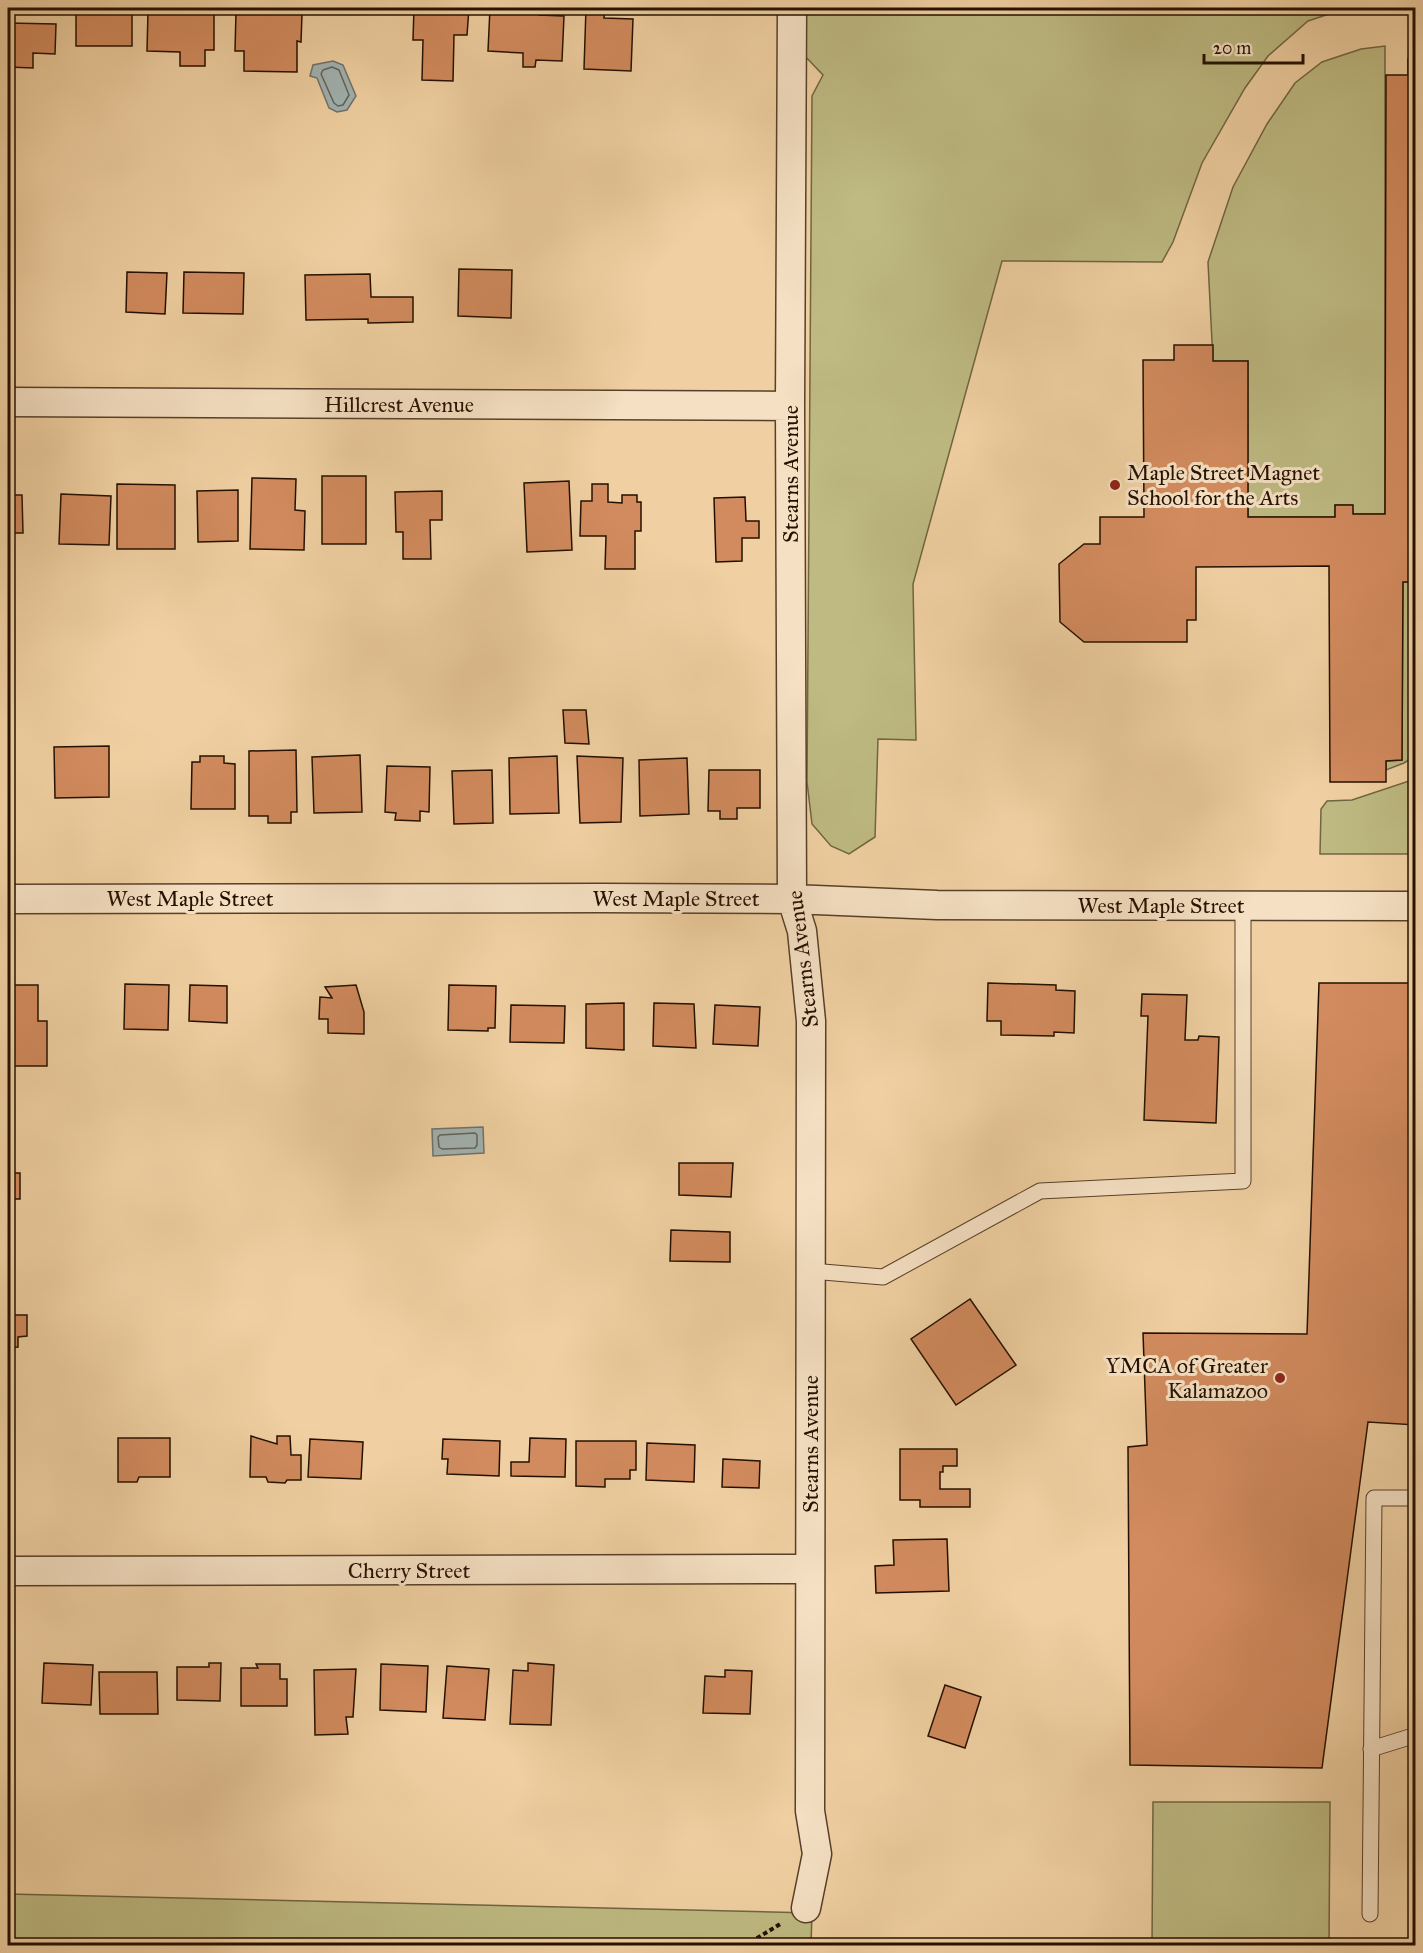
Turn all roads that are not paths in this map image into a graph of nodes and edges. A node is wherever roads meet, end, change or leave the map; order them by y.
1 (792, 8) edge
2 (8, 402) edge
3 (790, 406) junction
4 (8, 899) edge
5 (792, 899) junction
6 (1243, 905) junction
7 (1416, 906) edge
8 (811, 1271) junction
9 (1416, 1498) edge
10 (810, 1569) junction
11 (8, 1571) edge
12 (1416, 1735) edge
13 (1371, 1749) junction
14 (806, 1908) road end
15 (1370, 1914) dead end

1 - 3 street, Stearns Avenue
2 - 3 street, Hillcrest Avenue
3 - 5 street, Stearns Avenue
4 - 5 street, West Maple Street
5 - 6 street, West Maple Street
5 - 8 street, Stearns Avenue
6 - 7 street, West Maple Street
6 - 8 lane
8 - 10 street, Stearns Avenue
9 - 13 lane
10 - 11 street, Cherry Street
10 - 14 street, Stearns Avenue
12 - 13 lane
13 - 15 lane

